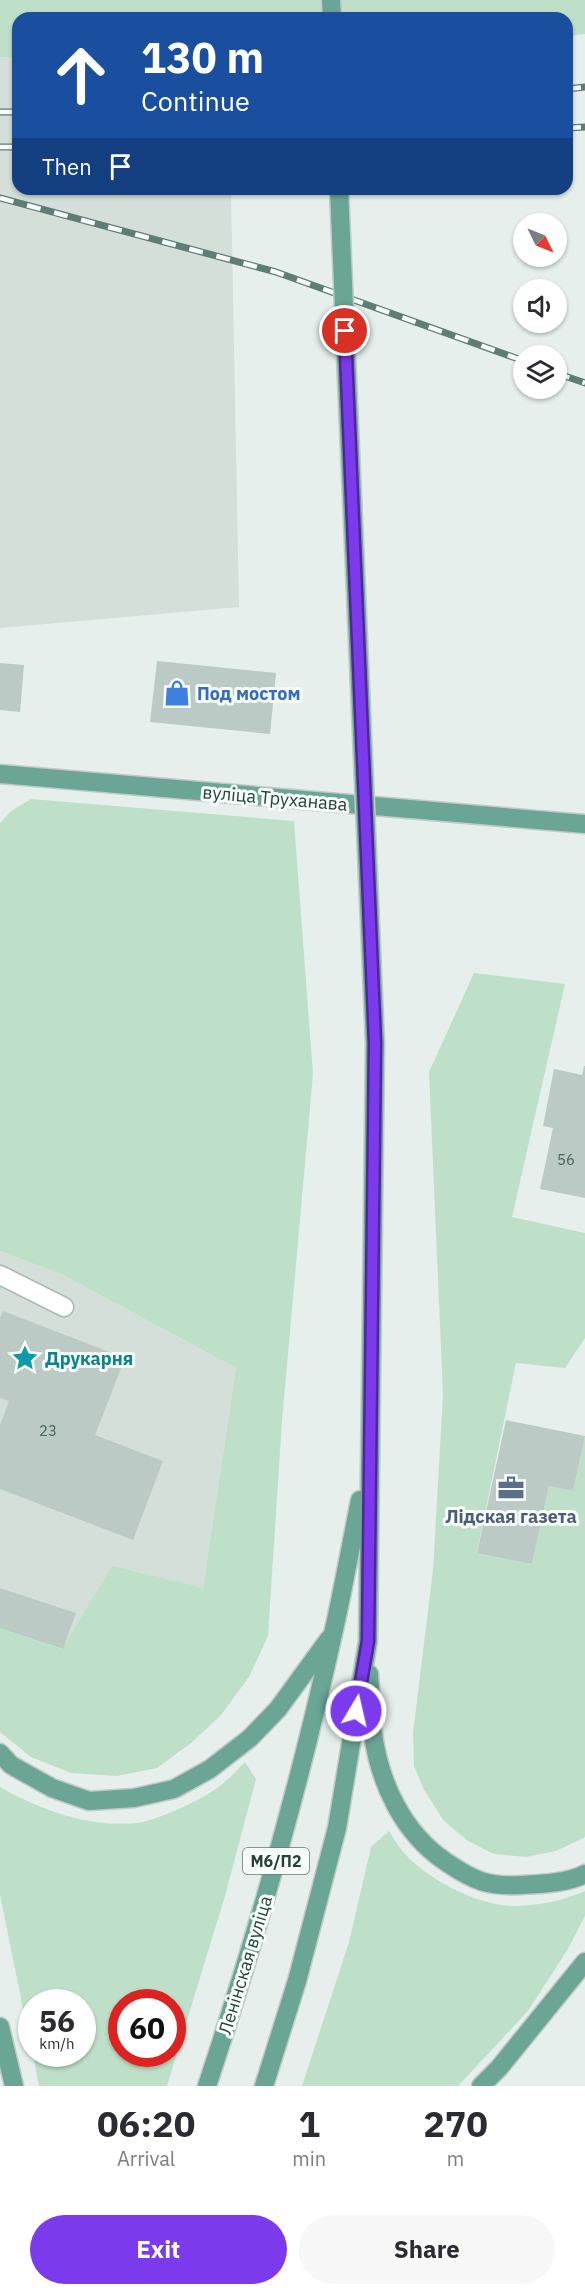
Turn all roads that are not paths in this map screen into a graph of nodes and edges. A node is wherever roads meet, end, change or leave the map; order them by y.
1 (339, 195) edge
2 (0, 774) edge
3 (585, 824) edge
4 (0, 1275) edge
5 (64, 1307) dead end
6 (368, 1457) junction
7 (334, 1633) junction
8 (368, 1641) junction
9 (0, 1753) edge
10 (585, 1874) edge
11 (585, 1962) edge
12 (0, 2027) edge
13 (14, 2086) edge
14 (207, 2086) edge
15 (264, 2086) edge
16 (481, 2086) edge

1 - 6 main road, Ленінская вуліца / М6/П2, bridge
2 - 3 main road, вуліца Труханава
4 - 5 lane
6 - 7 main road, Ленінская вуліца / М6/П2
6 - 8 main road, Ленінская вуліца / М6/П2
7 - 9 main road
7 - 14 main road, Ленінская вуліца / М6/П2
8 - 10 main road
8 - 15 main road, Ленінская вуліца / М6/П2
11 - 16 main road
12 - 13 main road

